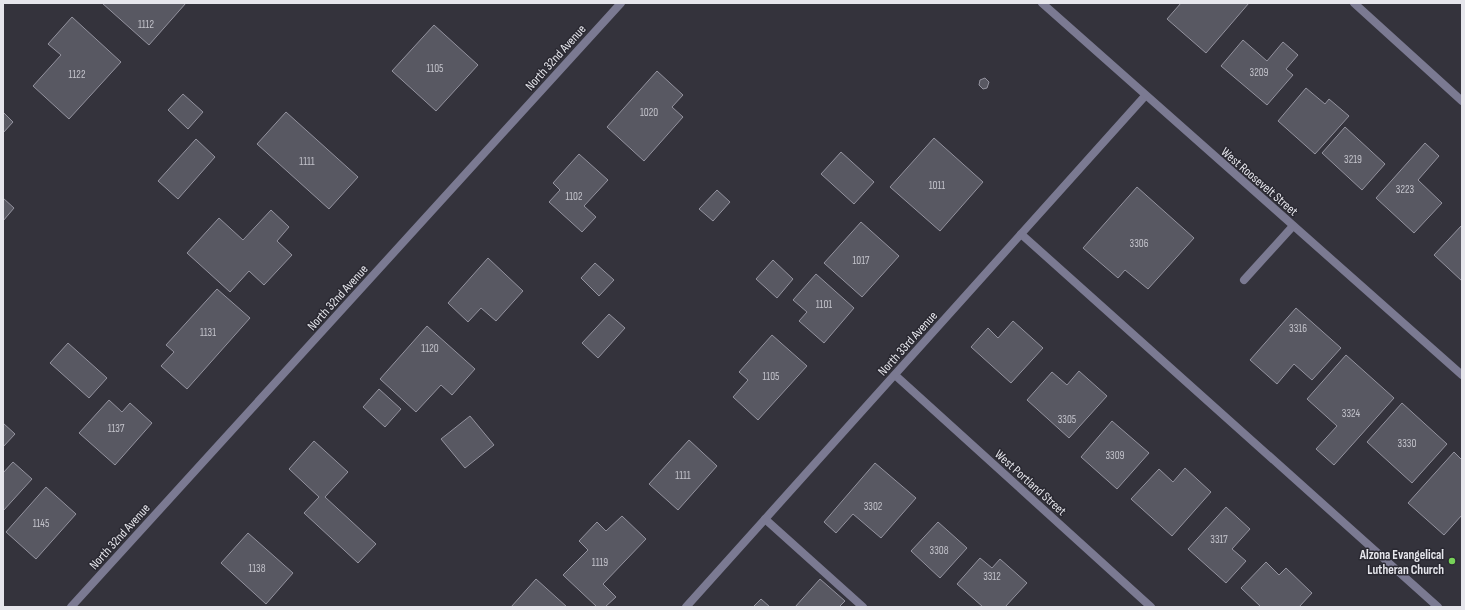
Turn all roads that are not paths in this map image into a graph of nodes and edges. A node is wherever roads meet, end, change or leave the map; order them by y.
1 (621, 3) edge
2 (1042, 3) edge
3 (1354, 3) edge
4 (1145, 96) junction
5 (1462, 101) edge
6 (1293, 226) junction
7 (1021, 234) junction
8 (1244, 280) dead end
9 (895, 375) junction
10 (1462, 375) edge
11 (765, 519) junction
12 (71, 607) edge
13 (686, 607) edge
14 (863, 607) edge
15 (1151, 607) edge
16 (1438, 607) edge

1 - 12 street, North 32nd Avenue
2 - 4 street, West Roosevelt Street
3 - 5 street
4 - 6 street, West Roosevelt Street
4 - 7 street, North 33rd Avenue
6 - 8 street
6 - 10 street, West Roosevelt Street
7 - 9 street, North 33rd Avenue
7 - 16 street
9 - 11 street, North 33rd Avenue
9 - 15 street, West Portland Street
11 - 13 street, North 33rd Avenue
11 - 14 street

